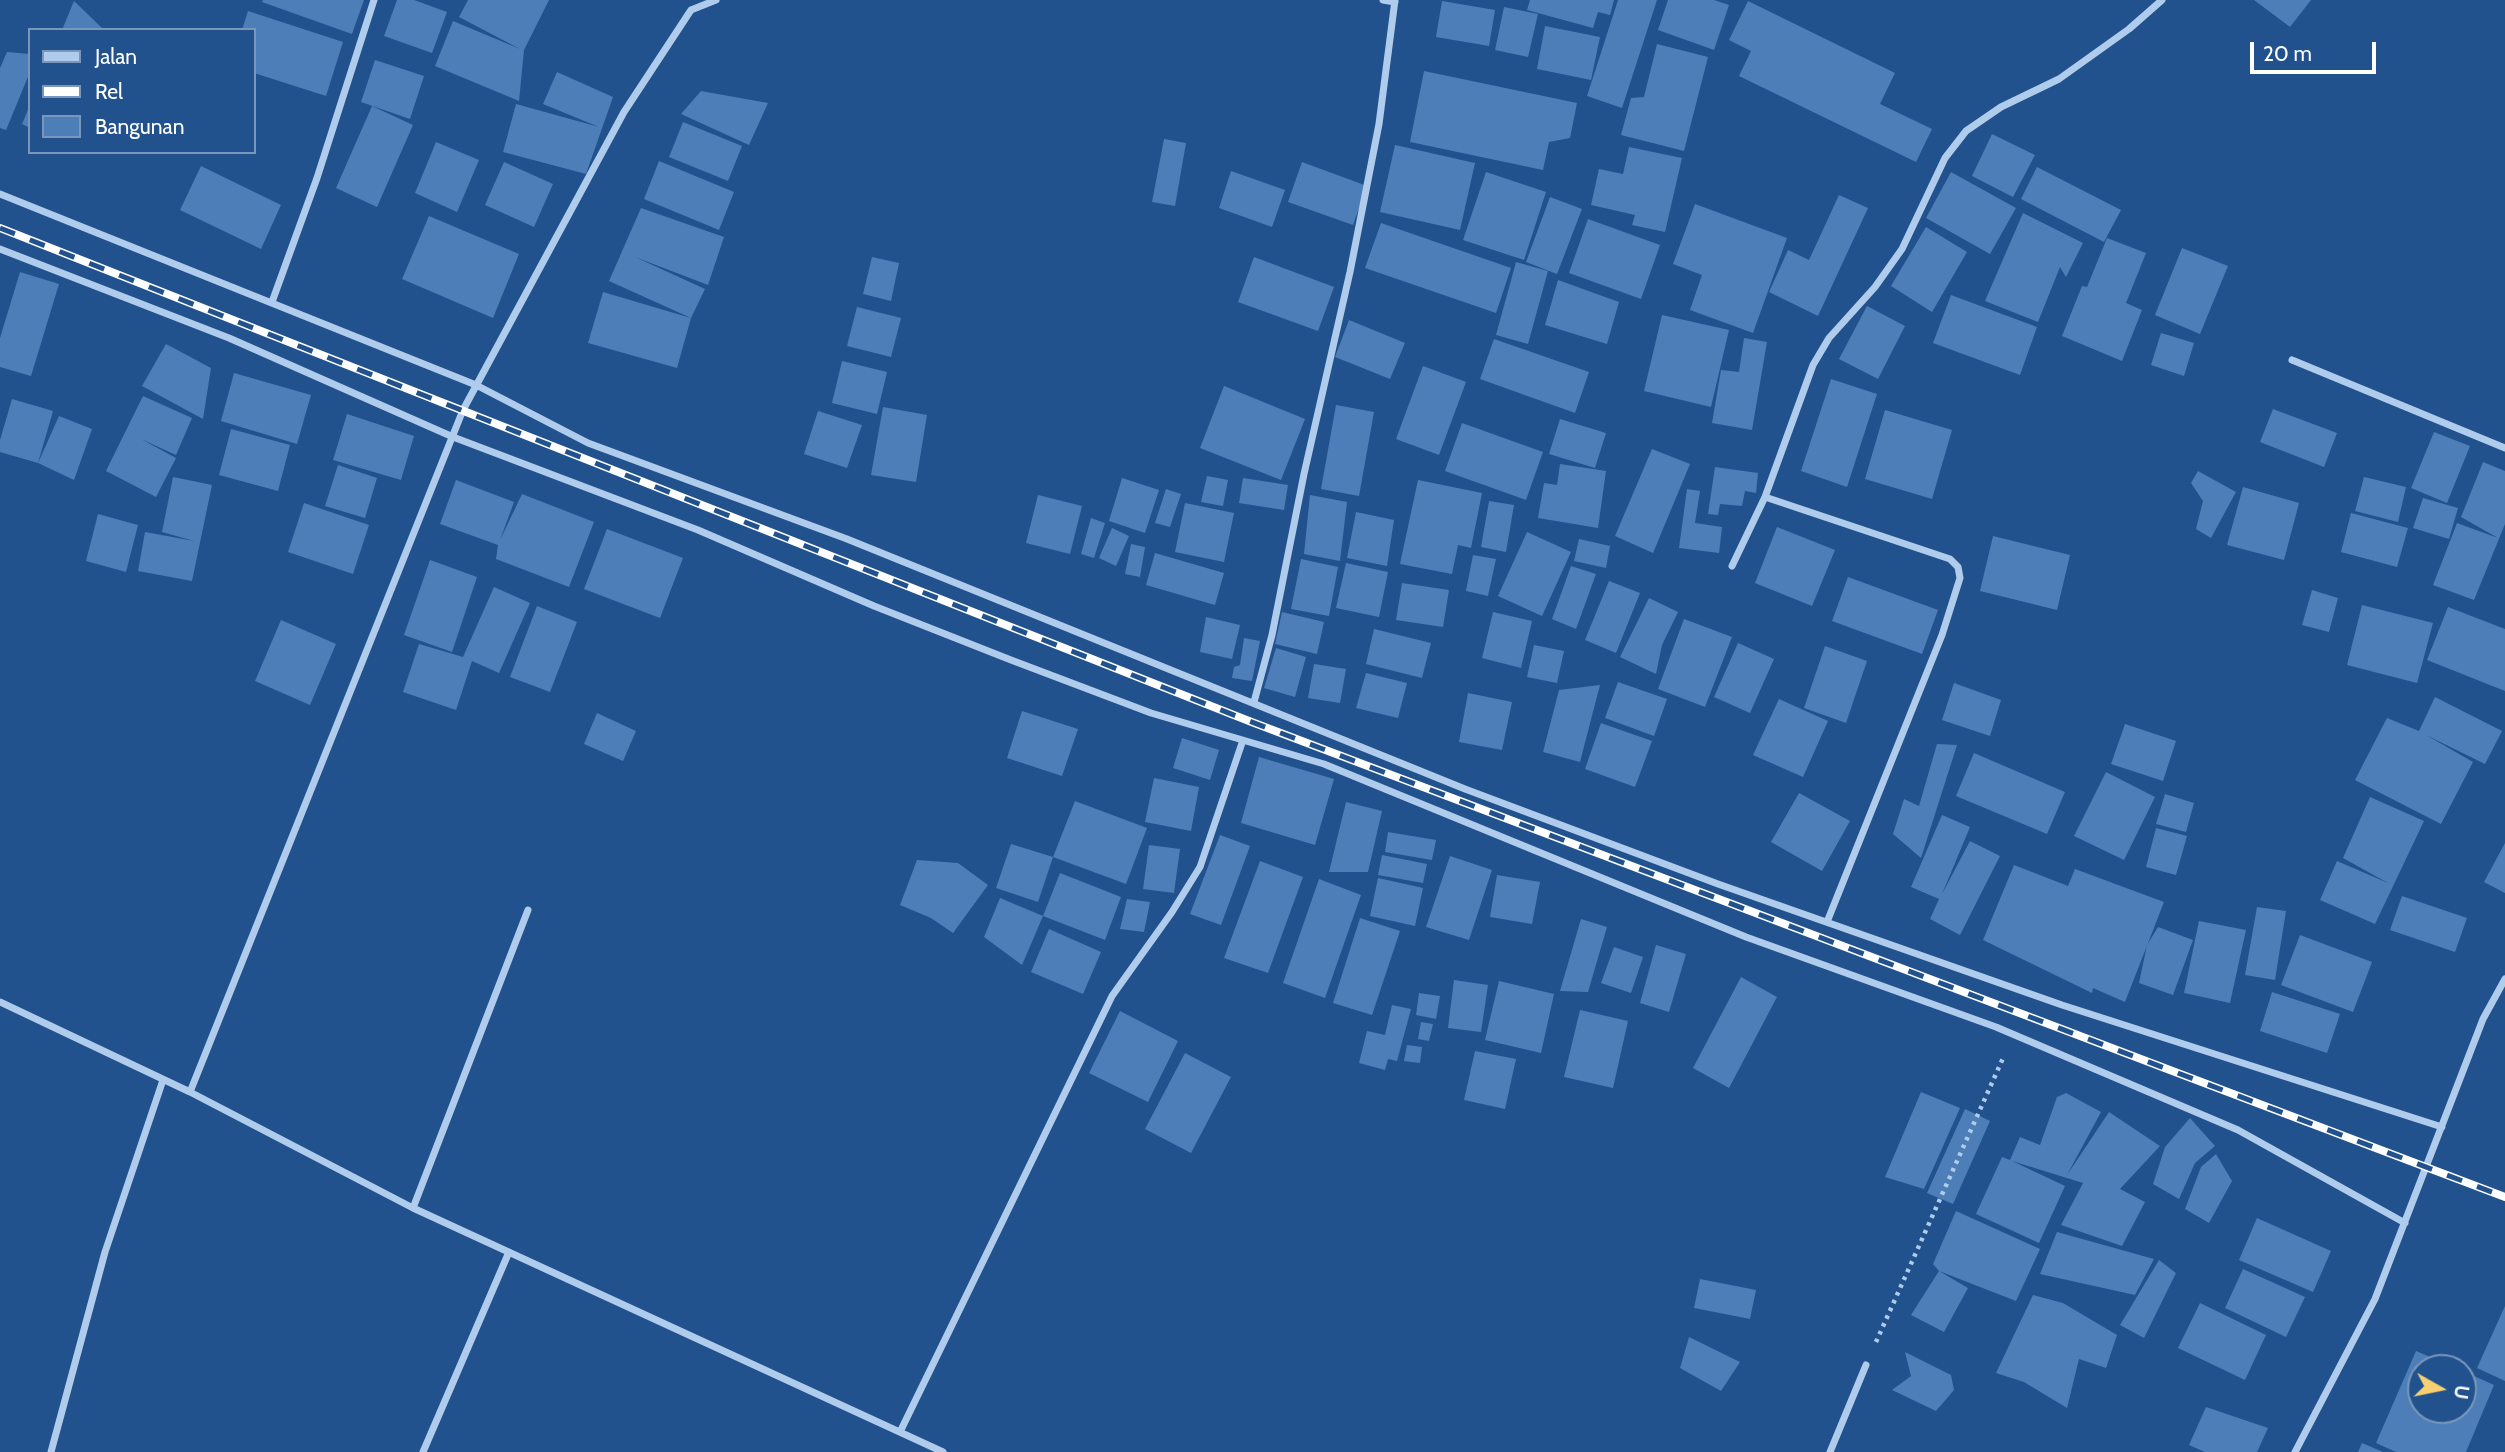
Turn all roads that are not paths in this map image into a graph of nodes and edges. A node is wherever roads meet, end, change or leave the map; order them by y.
1 (374, 0) edge
2 (716, 0) edge
3 (1383, 0) edge
4 (2162, 0) edge
5 (1395, 1) edge
6 (0, 194) edge
7 (0, 249) edge
8 (272, 302) junction
9 (2292, 360) dead end
10 (476, 385) junction
11 (453, 437) junction
12 (2505, 448) edge
13 (1765, 497) junction
14 (1731, 566) dead end
15 (1254, 702) junction
16 (1243, 740) junction
17 (528, 910) dead end
18 (1827, 922) junction
19 (2505, 979) edge
20 (0, 1002) edge
21 (163, 1080) junction
22 (190, 1092) junction
23 (2442, 1127) junction
24 (413, 1208) junction
25 (2405, 1223) junction
26 (509, 1252) junction
27 (1866, 1365) road end
28 (900, 1432) junction
29 (51, 1452) edge
30 (423, 1452) edge
31 (943, 1452) edge
32 (1830, 1452) edge
33 (2295, 1452) edge

1 - 8 street
2 - 10 street
3 - 5 street
4 - 13 street
5 - 15 street
6 - 8 street
7 - 11 street
8 - 10 street
9 - 12 street
10 - 11 street
10 - 15 street
11 - 16 street
11 - 22 street
13 - 14 street
13 - 18 street
15 - 18 street
16 - 25 street
16 - 28 street
17 - 24 street
18 - 23 street
19 - 23 street
20 - 21 street
21 - 22 street
21 - 29 street
22 - 24 street
23 - 25 street
24 - 26 street
25 - 33 street
26 - 28 street
26 - 30 street
27 - 32 street
28 - 31 street

